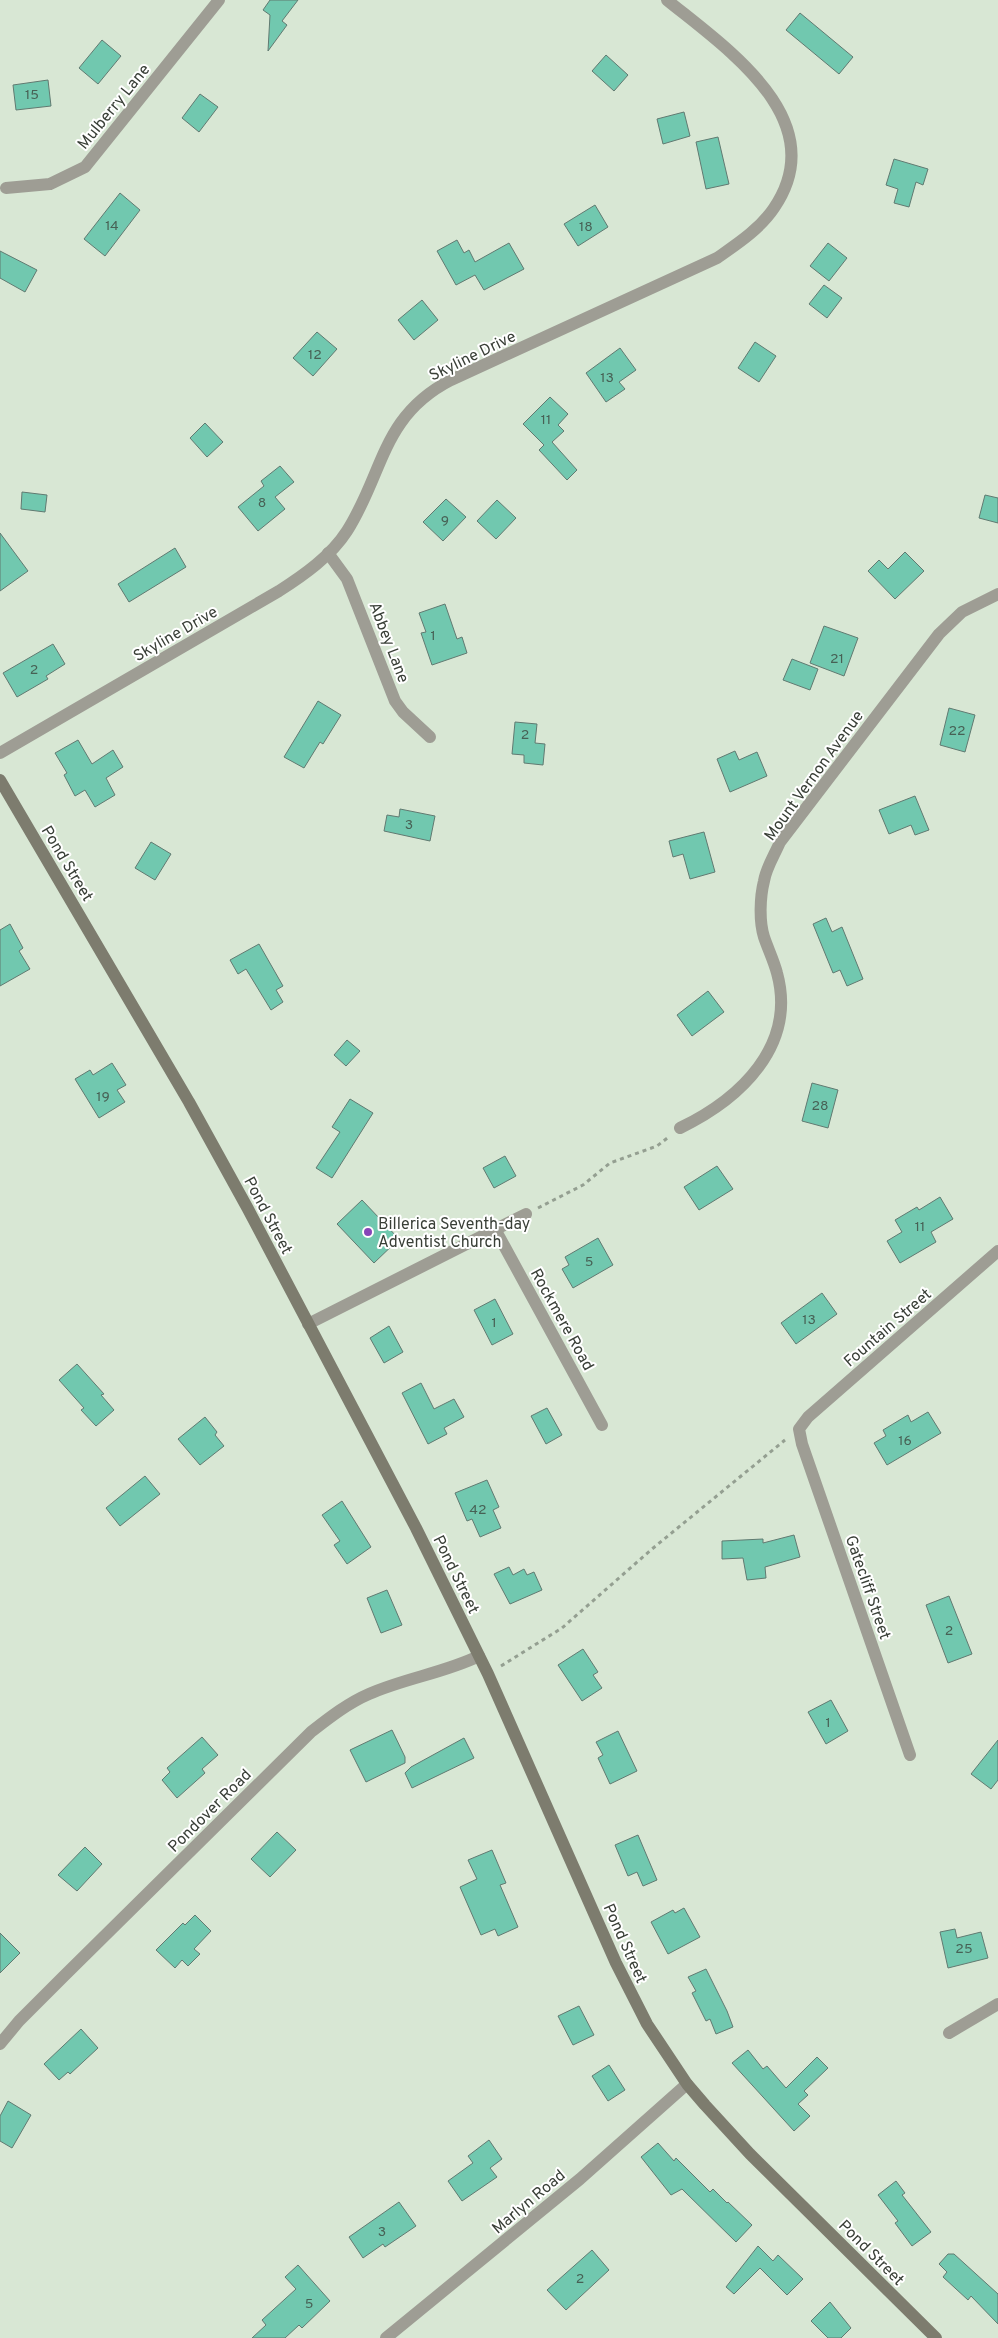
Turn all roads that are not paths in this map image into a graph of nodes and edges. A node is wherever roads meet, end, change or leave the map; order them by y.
1 (219, 0) edge
2 (666, 0) edge
3 (6, 188) dead end
4 (328, 553) junction
5 (998, 594) edge
6 (430, 737) dead end
7 (0, 754) edge
8 (0, 780) edge
9 (680, 1128) road end
10 (526, 1214) road end
11 (495, 1229) junction
12 (998, 1251) edge
13 (308, 1324) junction
14 (602, 1425) dead end
15 (799, 1429) joint
16 (479, 1656) junction
17 (910, 1755) dead end
18 (998, 2004) edge
19 (949, 2033) dead end
20 (0, 2044) edge
21 (686, 2084) junction
22 (386, 2338) edge
23 (936, 2338) edge

1 - 3 street, Mulberry Lane
2 - 4 street, Skyline Drive
4 - 6 street, Abbey Lane
4 - 7 street, Skyline Drive
5 - 9 street, Mount Vernon Avenue
8 - 13 street, Pond Street
10 - 11 street
11 - 13 street
11 - 14 street, Rockmere Road
12 - 15 street, Fountain Street
13 - 16 street, Pond Street
15 - 17 street, Gatecliff Street
16 - 20 street, Pondover Road
16 - 21 street, Pond Street
18 - 19 street
21 - 22 street, Marlyn Road
21 - 23 street, Pond Street

